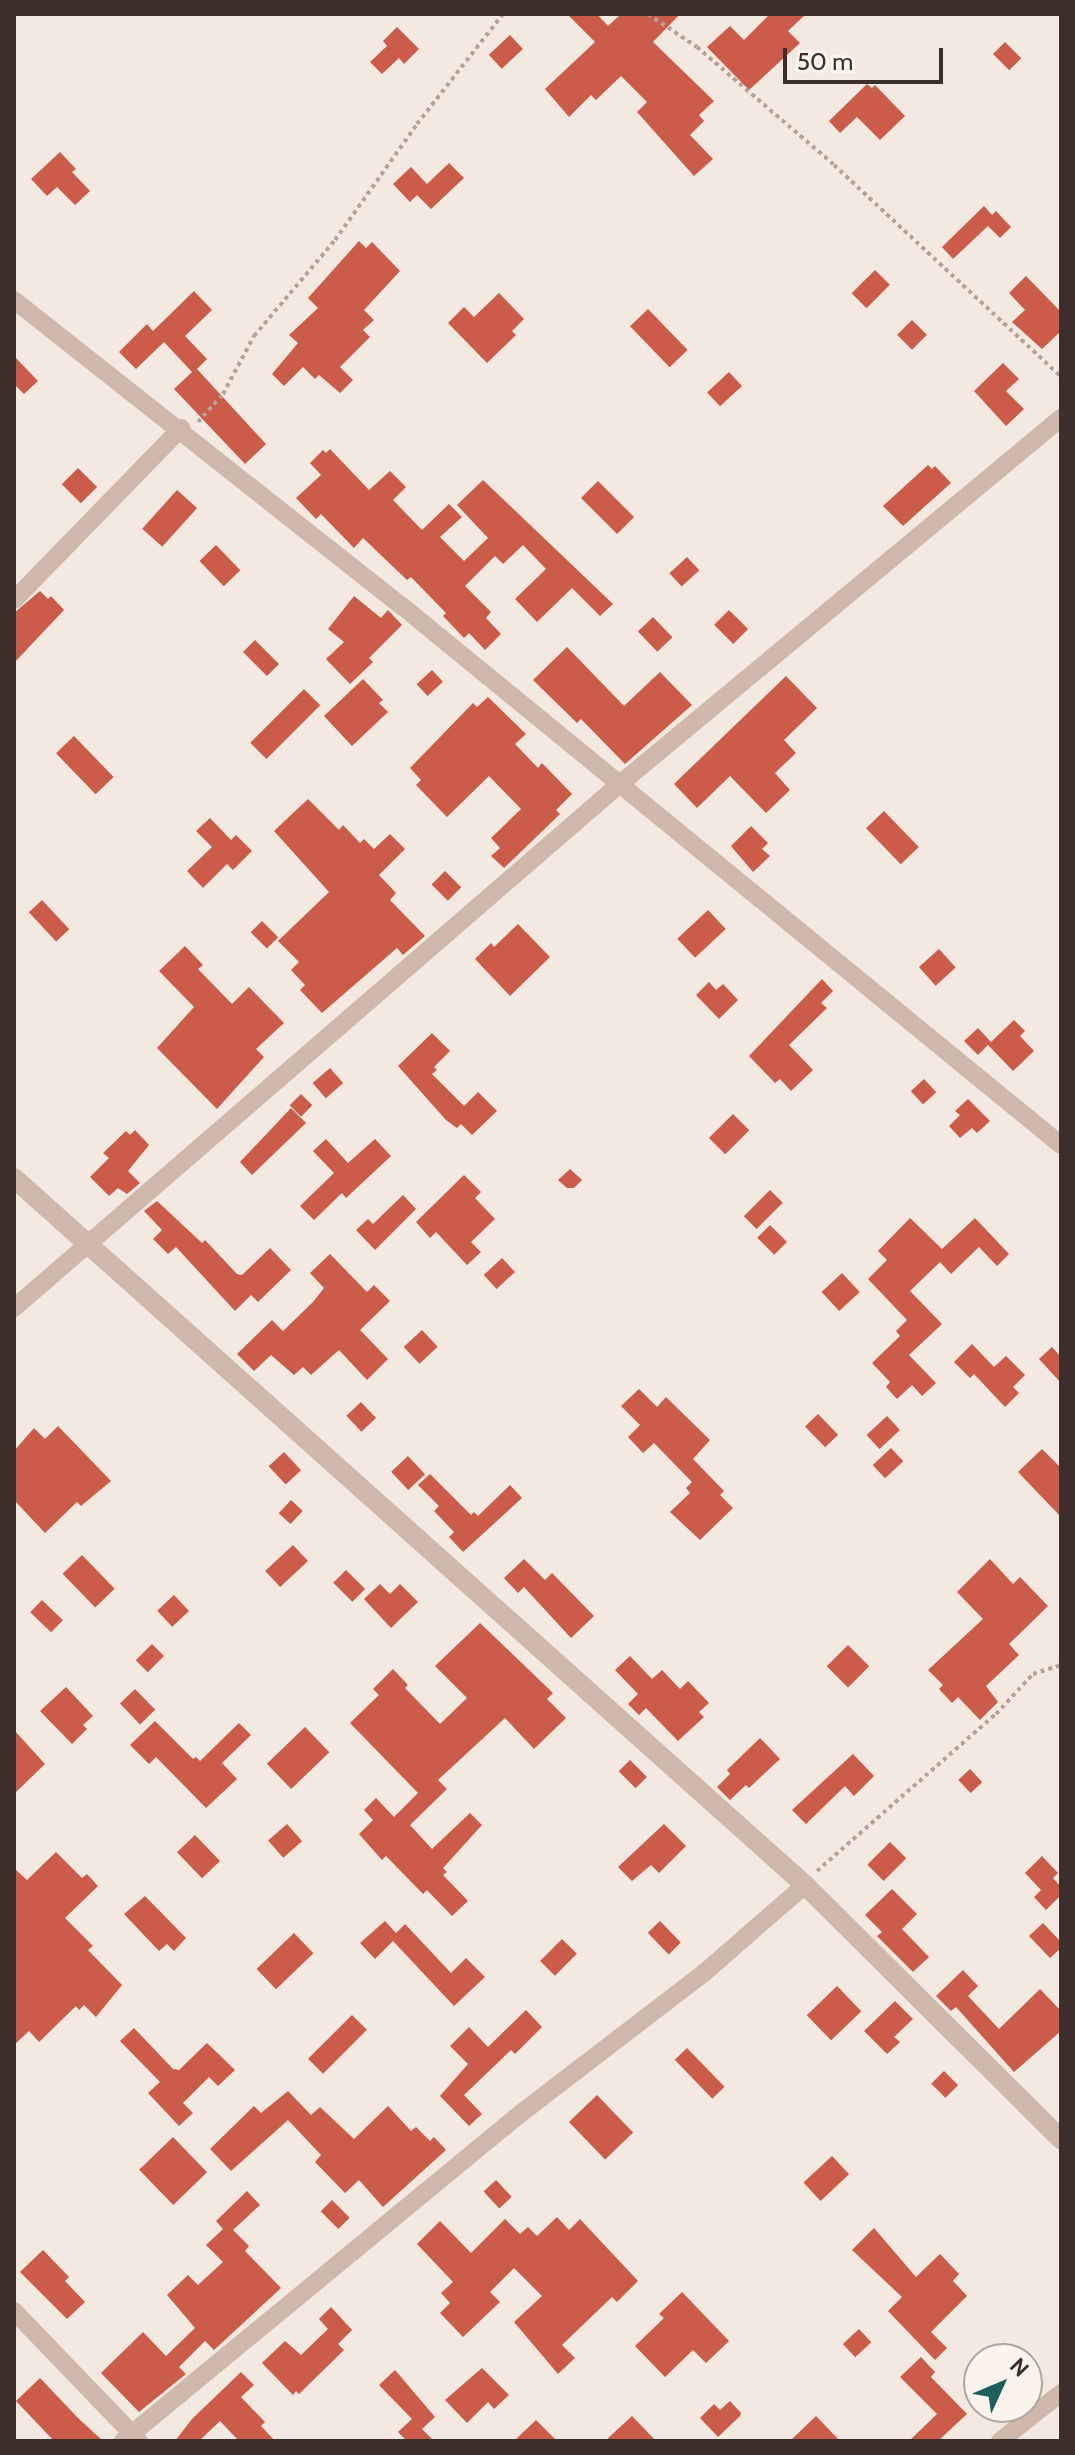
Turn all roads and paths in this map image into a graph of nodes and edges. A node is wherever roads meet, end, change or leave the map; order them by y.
1 (503, 14) edge
2 (648, 14) edge
3 (14, 300) edge
4 (1061, 377) edge
5 (1061, 418) edge
6 (181, 428) junction
7 (14, 600) edge
8 (621, 783) junction
9 (1061, 1145) edge
10 (14, 1178) edge
11 (90, 1245) junction
12 (14, 1308) edge
13 (1061, 1665) edge
14 (805, 1885) junction
15 (1061, 2139) edge
16 (14, 2311) edge
17 (1061, 2393) edge
18 (131, 2439) edge
19 (1000, 2441) edge

1 - 6 path
2 - 4 path
3 - 6 street
5 - 8 street
6 - 7 street
6 - 8 street
8 - 9 street
8 - 11 street
10 - 11 street
11 - 12 street
11 - 14 street
13 - 14 path
14 - 15 street
14 - 18 street
16 - 18 street
17 - 19 street

